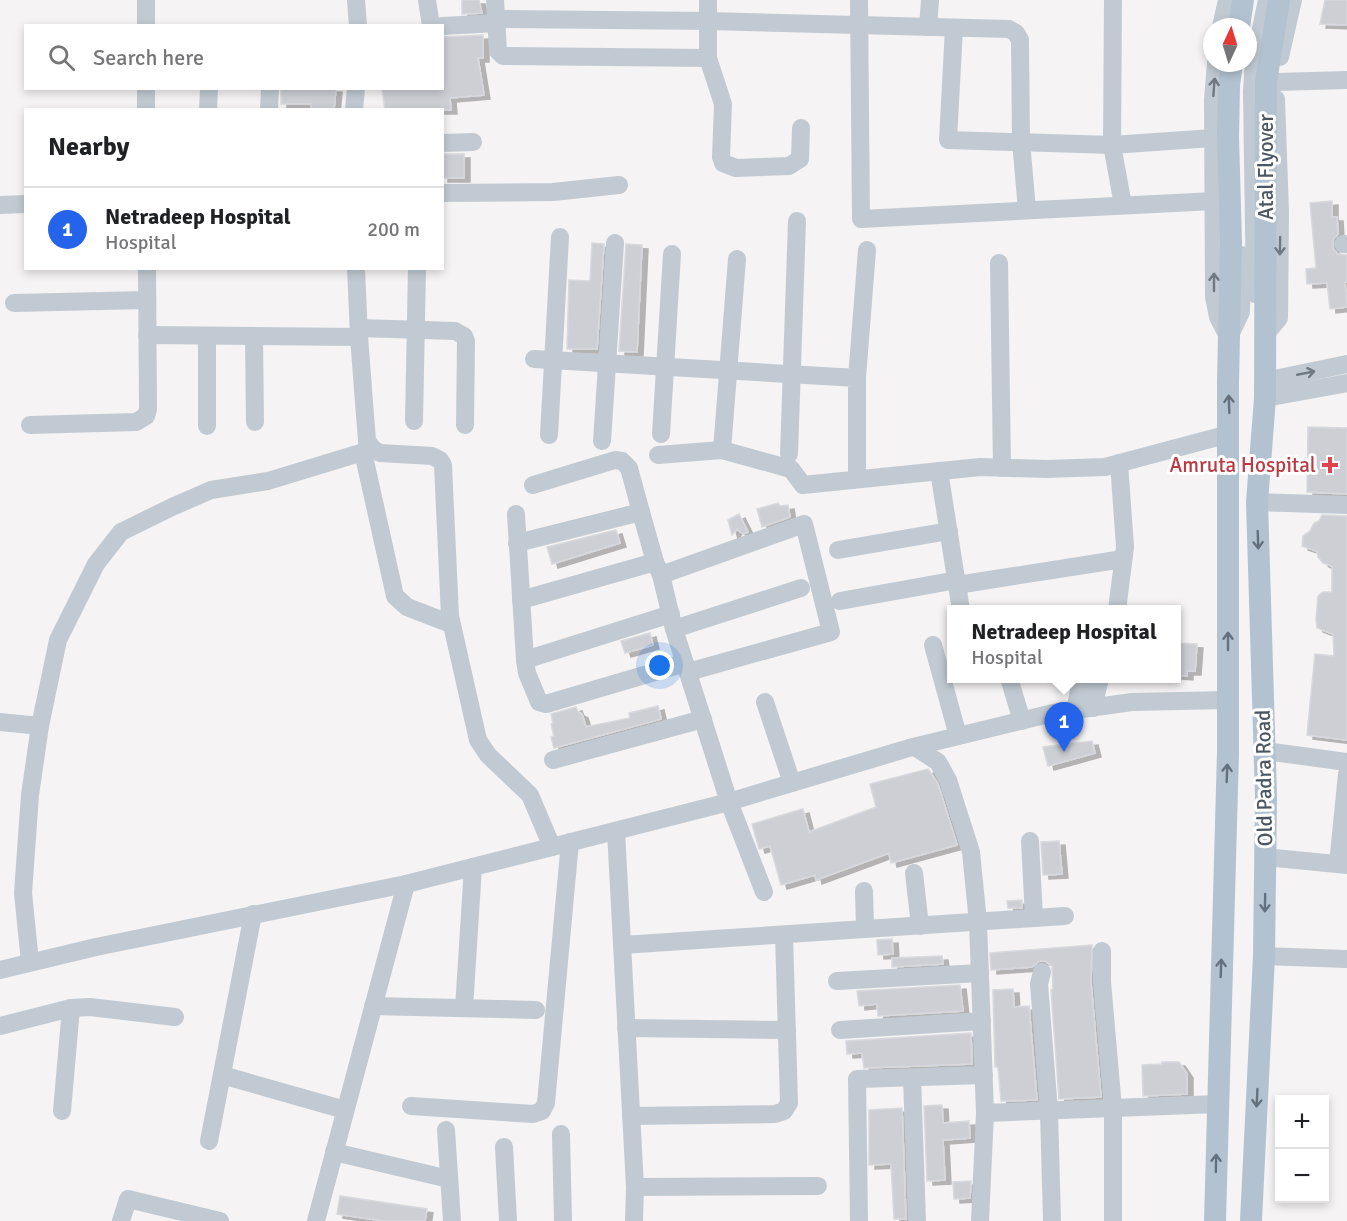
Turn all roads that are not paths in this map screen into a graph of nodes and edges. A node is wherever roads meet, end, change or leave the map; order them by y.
1 (146, 0) edge
2 (356, 0) edge
3 (427, 0) edge
4 (495, 0) edge
5 (708, 0) edge
6 (859, 0) edge
7 (930, 0) edge
8 (1113, 0) edge
9 (1227, 0) edge
10 (1244, 0) edge
11 (1257, 0) edge
12 (1267, 0) edge
13 (1279, 0) edge
14 (1293, 0) edge
15 (1223, 18) edge
16 (1241, 18) edge
17 (1253, 18) edge
18 (497, 21) junction
19 (709, 21) junction
20 (146, 24) edge
21 (358, 24) edge
22 (431, 24) edge
23 (859, 25) junction
24 (444, 26) edge
25 (928, 27) junction
26 (954, 28) junction
27 (708, 58) junction
28 (1215, 72) edge
29 (1231, 72) edge
30 (1244, 72) edge
31 (1347, 80) edge
32 (1276, 82) junction
33 (146, 90) edge
34 (209, 90) edge
35 (270, 90) edge
36 (356, 90) edge
37 (146, 108) edge
38 (208, 108) edge
39 (269, 108) edge
40 (354, 108) edge
41 (801, 128) dead end
42 (1213, 138) junction
43 (1021, 141) junction
44 (473, 142) dead end
45 (444, 143) edge
46 (1112, 145) junction
47 (619, 185) dead end
48 (444, 193) edge
49 (1214, 201) junction
50 (24, 204) edge
51 (0, 205) edge
52 (1123, 205) junction
53 (1027, 210) junction
54 (797, 221) dead end
55 (560, 237) dead end
56 (615, 243) dead end
57 (867, 250) dead end
58 (672, 254) dead end
59 (737, 259) dead end
60 (999, 263) dead end
61 (147, 270) edge
62 (356, 270) edge
63 (417, 270) edge
64 (147, 300) junction
65 (14, 303) dead end
66 (416, 330) junction
67 (359, 333) junction
68 (147, 335) junction
69 (1265, 335) junction
70 (207, 336) junction
71 (254, 336) junction
72 (1229, 338) junction
73 (534, 359) dead end
74 (555, 360) junction
75 (607, 363) junction
76 (1347, 364) edge
77 (665, 366) junction
78 (728, 370) junction
79 (792, 373) junction
80 (857, 378) junction
81 (1347, 383) edge
82 (1265, 389) junction
83 (414, 421) dead end
84 (255, 422) dead end
85 (465, 424) dead end
86 (30, 425) dead end
87 (207, 426) dead end
88 (661, 434) dead end
89 (1229, 434) junction
90 (549, 435) dead end
91 (613, 449) junction
92 (368, 450) junction
93 (722, 450) junction
94 (789, 454) dead end
95 (658, 455) dead end
96 (1119, 463) junction
97 (1002, 468) junction
98 (939, 471) junction
99 (857, 479) junction
100 (533, 485) dead end
101 (1257, 502) junction
102 (1347, 505) edge
103 (641, 512) junction
104 (516, 514) dead end
105 (949, 531) junction
106 (517, 543) junction
107 (838, 550) dead end
108 (1123, 560) junction
109 (658, 569) junction
110 (957, 583) junction
111 (801, 588) dead end
112 (521, 600) junction
113 (840, 601) dead end
114 (960, 605) edge
115 (1117, 605) edge
116 (672, 621) junction
117 (451, 624) junction
118 (933, 645) dead end
119 (525, 660) junction
120 (686, 667) junction
121 (1011, 683) edge
122 (1082, 683) edge
123 (1098, 683) edge
124 (1228, 700) junction
125 (765, 702) dead end
126 (1084, 709) junction
127 (703, 719) junction
128 (1022, 721) junction
129 (0, 722) edge
130 (40, 726) junction
131 (958, 736) junction
132 (915, 747) junction
133 (1265, 751) junction
134 (553, 760) dead end
135 (1347, 762) edge
136 (1347, 774) edge
137 (792, 783) junction
138 (729, 802) junction
139 (616, 831) junction
140 (1030, 841) dead end
141 (570, 842) junction
142 (552, 847) junction
143 (1265, 857) junction
144 (1342, 864) edge
145 (473, 867) junction
146 (914, 873) dead end
147 (406, 884) junction
148 (864, 891) dead end
149 (764, 892) dead end
150 (254, 914) junction
151 (1065, 916) dead end
152 (1034, 918) junction
153 (978, 922) junction
154 (920, 926) junction
155 (865, 929) junction
156 (784, 935) junction
157 (622, 945) junction
158 (1102, 951) dead end
159 (1264, 956) junction
160 (1347, 960) edge
161 (30, 962) junction
162 (0, 970) edge
163 (1042, 972) dead end
164 (980, 973) junction
165 (837, 981) dead end
166 (373, 1006) junction
167 (71, 1008) junction
168 (464, 1008) junction
169 (536, 1010) dead end
170 (175, 1017) dead end
171 (982, 1021) junction
172 (0, 1026) edge
173 (626, 1028) junction
174 (787, 1030) junction
175 (840, 1030) dead end
176 (222, 1075) junction
177 (984, 1075) junction
178 (912, 1078) junction
179 (1218, 1104) junction
180 (411, 1106) dead end
181 (1113, 1108) junction
182 (345, 1110) junction
183 (62, 1111) dead end
184 (1049, 1111) junction
185 (985, 1113) junction
186 (631, 1116) junction
187 (447, 1130) dead end
188 (561, 1134) dead end
189 (209, 1141) dead end
190 (504, 1147) dead end
191 (334, 1152) junction
192 (449, 1179) junction
193 (818, 1186) dead end
194 (635, 1187) junction
195 (121, 1221) edge
196 (220, 1221) edge
197 (316, 1221) edge
198 (452, 1221) edge
199 (508, 1221) edge
200 (563, 1221) edge
201 (634, 1221) edge
202 (858, 1221) edge
203 (917, 1221) edge
204 (980, 1221) edge
205 (1052, 1221) edge
206 (1113, 1221) edge
207 (1215, 1221) edge
208 (1251, 1221) edge

1 - 20 street
2 - 21 street
3 - 22 street
4 - 18 street
5 - 19 street
6 - 23 street
7 - 25 street
8 - 46 street
9 - 15 street
10 - 16 main road
11 - 17 street
12 - 69 street
13 - 69 main road, Atal Flyover
14 - 32 street
18 - 19 street
18 - 24 street
18 - 27 street
19 - 23 street
19 - 27 street
23 - 25 street
23 - 53 street
25 - 26 street
26 - 43 street
26 - 43 street
27 - 41 street
42 -> 28 street
29 - 72 main road, Atal Flyover
30 - 72 street
31 - 32 street
32 -> 69 street
33 - 37 street
34 - 38 street
35 - 39 street
36 - 40 street
42 - 46 street
42 - 49 street
43 - 46 street
43 - 53 street
44 - 45 street
46 - 52 street
47 - 48 street
49 - 52 street
72 -> 49 street
50 - 51 street
52 - 53 street
54 - 79 street
55 - 74 street
56 - 75 street
57 - 80 street
58 - 77 street
59 - 78 street
60 - 97 street
61 - 64 street
62 - 67 street
63 - 66 street
64 - 65 street
64 - 68 street
66 - 67 street
66 - 83 street
66 - 85 street
67 - 71 street
67 - 92 street
68 - 70 street
68 - 86 street
69 - 82 main road, Old Padra Road
70 - 71 street
70 - 87 street
71 - 84 street
89 -> 72 main road, Old Padra Road
73 - 74 street
74 - 75 street
74 - 90 street
75 - 77 street
75 - 91 street
82 -> 76 street
77 - 78 street
77 - 88 street
78 - 79 street
78 - 93 street
79 - 80 street
79 - 94 street
80 - 99 street
81 - 82 street
82 - 101 main road, Old Padra Road
89 - 96 street
124 -> 89 main road, Old Padra Road
91 - 100 street
91 - 103 street
92 - 117 street
92 - 117 street
92 - 130 street
93 - 95 street
93 - 99 street
96 - 97 street
96 - 108 street
97 - 98 street
98 - 99 street
98 - 105 street
101 - 102 street
101 -> 133 main road, Old Padra Road
103 - 106 street
103 - 109 street
104 - 106 street
105 - 107 street
105 - 110 street
106 - 112 street
108 - 110 street
108 - 115 street
109 - 112 street
109 - 116 street
109 - 120 street
110 - 113 street
110 - 114 street
111 - 116 street
112 - 119 street
116 - 119 street
116 - 120 street
117 - 142 street
118 - 131 street
119 - 120 street
120 - 127 street
121 - 128 street
122 - 126 street
123 - 126 street
124 - 126 street
179 -> 124 main road, Old Padra Road
125 - 137 street
126 - 128 street
127 - 134 street
127 - 138 street
128 - 131 street
129 - 130 street
130 - 161 street
131 - 132 street
132 - 137 street
132 - 153 street
133 - 135 street
133 - 143 main road, Old Padra Road
136 - 144 street
137 - 138 street
138 - 139 street
138 - 149 street
139 - 141 street
139 - 157 street
140 - 152 street
141 - 142 street
141 - 180 street
142 - 145 street
143 - 144 street
143 -> 159 main road, Old Padra Road
145 - 147 street
145 - 168 street
146 - 154 street
147 - 150 street
147 - 166 street
148 - 155 street
150 - 161 street
150 - 176 street
151 - 152 street
152 - 153 street
153 - 154 street
153 - 164 street
154 - 155 street
155 - 156 street
156 - 157 street
156 - 174 street
157 - 173 street
158 - 181 street
159 - 160 street
159 -> 208 main road, Old Padra Road
161 - 162 street
163 - 184 street
164 - 165 street
164 - 171 street
166 - 168 street
166 - 182 street
167 - 170 street
167 - 172 street
167 - 183 street
168 - 169 street
171 - 175 street
171 - 177 street
173 - 174 street
173 - 186 street
174 - 186 street
176 - 182 street
176 - 189 street
177 - 178 street
177 - 185 street
178 - 202 street
178 - 203 street
179 - 181 street
207 -> 179 main road, Old Padra Road
181 - 184 street
181 - 206 street
182 - 191 street
184 - 185 street
184 - 205 street
185 - 204 street
186 - 194 street
187 - 192 street
188 - 200 street
190 - 199 street
191 - 192 street
191 - 197 street
192 - 198 street
193 - 194 street
194 - 201 street
195 - 196 street

